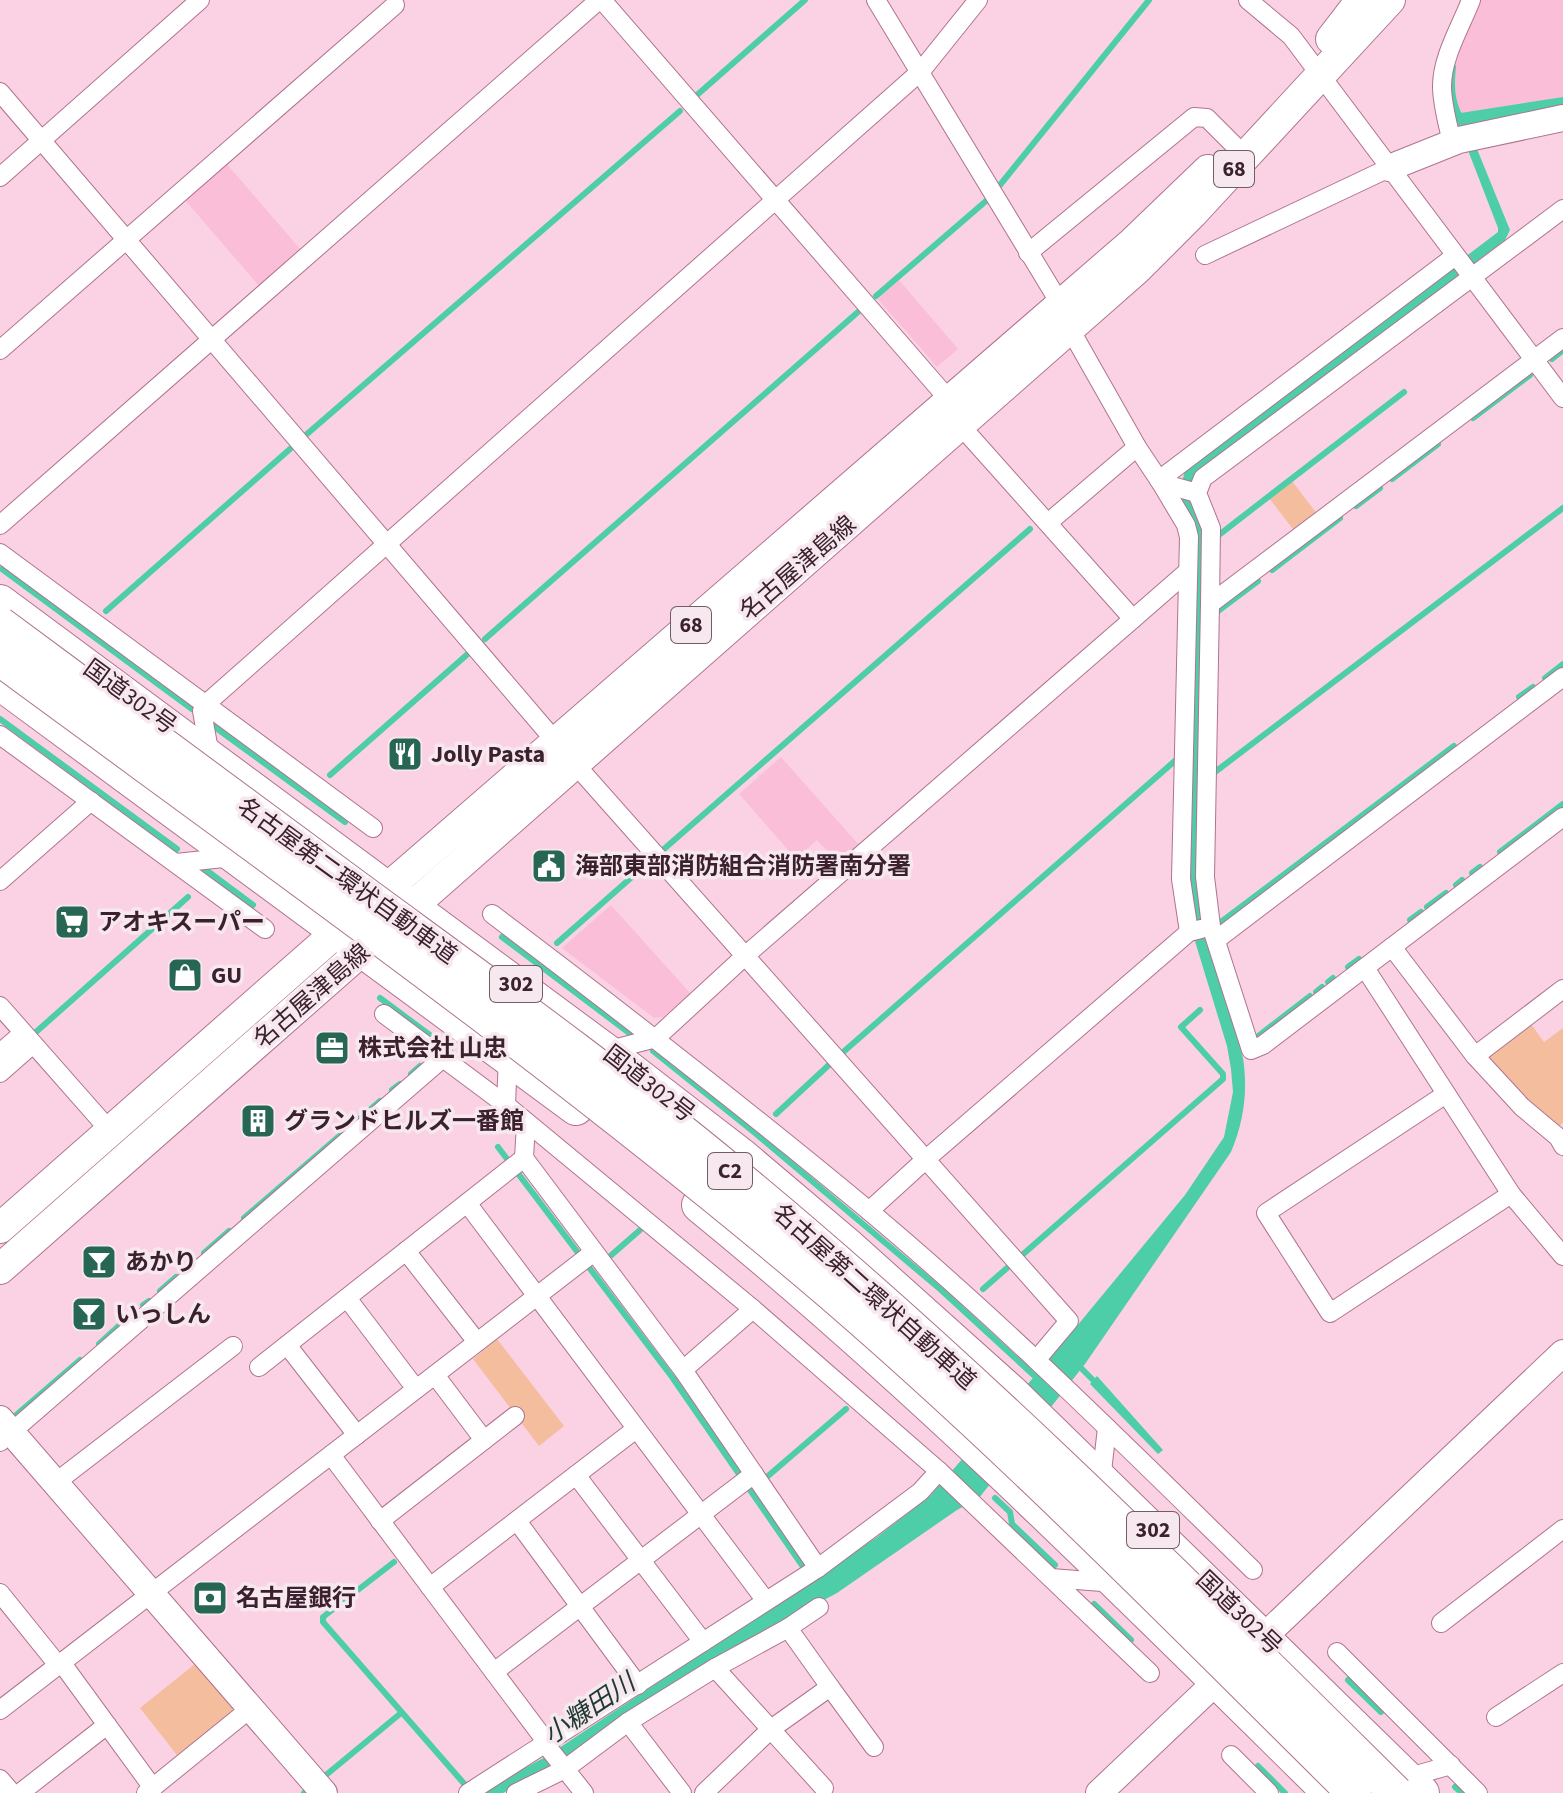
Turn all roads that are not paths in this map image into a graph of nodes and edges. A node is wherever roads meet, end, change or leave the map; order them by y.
1 (200, 0) edge
2 (600, 0) edge
3 (876, 0) edge
4 (978, 0) edge
5 (1248, 0) edge
6 (1361, 0) edge
7 (1390, 0) edge
8 (1471, 0) edge
9 (395, 5) dead end
10 (1315, 70) junction
11 (921, 71) junction
12 (0, 92) edge
13 (1563, 118) edge
14 (41, 140) junction
15 (1463, 140) junction
16 (1234, 145) junction
17 (1389, 168) junction
18 (0, 177) edge
19 (776, 200) junction
20 (1563, 209) edge
21 (127, 239) junction
22 (1028, 253) junction
23 (1205, 255) dead end
24 (1463, 266) junction
25 (1065, 317) junction
26 (212, 338) junction
27 (1563, 338) edge
28 (0, 350) edge
29 (1534, 360) junction
30 (1563, 398) edge
31 (955, 413) junction
32 (1137, 447) junction
33 (1165, 483) junction
34 (1197, 493) junction
35 (1049, 522) junction
36 (0, 525) edge
37 (388, 542) junction
38 (0, 553) edge
39 (1188, 571) junction
40 (0, 602) edge
41 (1210, 604) junction
42 (1133, 619) junction
43 (0, 624) edge
44 (0, 659) edge
45 (1563, 677) edge
46 (0, 683) edge
47 (206, 704) junction
48 (0, 735) edge
49 (566, 753) junction
50 (210, 756) junction
51 (91, 801) junction
52 (1563, 817) edge
53 (373, 828) dead end
54 (237, 856) junction
55 (176, 863) junction
56 (0, 881) edge
57 (400, 898) junction
58 (492, 914) dead end
59 (265, 929) dead end
60 (1203, 931) junction
61 (351, 941) junction
62 (1392, 947) junction
63 (746, 955) junction
64 (1365, 968) junction
65 (1563, 989) edge
66 (0, 1006) edge
67 (384, 1014) dead end
68 (28, 1038) junction
69 (656, 1038) junction
70 (606, 1051) junction
71 (0, 1053) edge
72 (508, 1056) junction
73 (1475, 1056) junction
74 (443, 1058) junction
75 (0, 1073) edge
76 (1446, 1094) junction
77 (506, 1105) junction
78 (526, 1124) junction
79 (111, 1132) junction
80 (1561, 1139) edge
81 (925, 1160) junction
82 (516, 1164) junction
83 (1511, 1194) junction
84 (467, 1203) junction
85 (869, 1211) junction
86 (0, 1228) edge
87 (406, 1251) junction
88 (1563, 1256) edge
89 (586, 1258) junction
90 (0, 1269) edge
91 (537, 1296) junction
92 (347, 1298) junction
93 (753, 1309) junction
94 (477, 1342) junction
95 (287, 1345) junction
96 (233, 1346) dead end
97 (1563, 1353) edge
98 (1037, 1359) junction
99 (259, 1367) dead end
100 (683, 1370) junction
101 (435, 1375) junction
102 (416, 1389) junction
103 (515, 1416) dead end
104 (1107, 1428) junction
105 (636, 1429) junction
106 (4, 1431) edge
107 (357, 1435) junction
108 (484, 1440) junction
109 (331, 1455) junction
110 (942, 1474) junction
111 (576, 1475) junction
112 (746, 1479) junction
113 (1101, 1480) junction
114 (55, 1483) junction
115 (701, 1514) junction
116 (380, 1521) junction
117 (517, 1521) junction
118 (1563, 1529) edge
119 (640, 1560) junction
120 (1253, 1570) dead end
121 (811, 1572) junction
122 (1051, 1578) junction
123 (1118, 1583) junction
124 (430, 1587) junction
125 (151, 1593) junction
126 (766, 1601) junction
127 (3, 1604) edge
128 (580, 1606) junction
129 (819, 1607) dead end
130 (1441, 1623) dead end
131 (788, 1628) junction
132 (1263, 1636) junction
133 (703, 1642) junction
134 (1337, 1652) dead end
135 (60, 1664) junction
136 (715, 1668) junction
137 (494, 1672) junction
138 (1150, 1673) dead end
139 (1563, 1673) edge
140 (1216, 1681) junction
141 (638, 1685) junction
142 (830, 1687) junction
143 (251, 1708) junction
144 (0, 1710) edge
145 (1496, 1717) dead end
146 (628, 1722) junction
147 (107, 1725) junction
148 (771, 1729) junction
149 (874, 1747) dead end
150 (554, 1754) junction
151 (1231, 1755) dead end
152 (1451, 1765) junction
153 (0, 1779) edge
154 (824, 1788) dead end
155 (1408, 1788) edge
156 (150, 1790) edge
157 (12, 1793) edge
158 (20, 1793) edge
159 (324, 1793) edge
160 (468, 1793) edge
161 (516, 1793) edge
162 (584, 1793) edge
163 (682, 1793) edge
164 (704, 1793) edge
165 (1099, 1793) edge
166 (1269, 1793) edge
167 (1330, 1793) edge
168 (1354, 1793) edge
169 (1478, 1793) edge

1 - 14 street
2 - 19 street
2 - 26 street
3 - 11 street
4 - 11 street
5 - 10 street
6 - 10 main road, 名古屋津島線 / 68
7 - 10 main road, 名古屋津島線 / 68
8 - 15 street
9 - 21 street
10 - 16 main road, 名古屋津島線 / 68
10 - 17 street
10 - 25 main road, 名古屋津島線 / 68
11 - 19 street
11 - 22 street
12 - 14 street
13 - 15 street
14 - 18 street
14 - 21 street
15 - 17 street
16 - 22 street
16 - 25 main road, 名古屋津島線 / 68
17 - 23 street
17 - 24 street
19 - 31 street
19 - 37 street
20 - 24 street
21 - 26 street
21 - 28 street
22 - 25 street
24 - 29 street
24 - 33 street
24 - 34 street
25 - 31 main road, 名古屋津島線 / 68
25 - 32 street
26 - 36 street
26 - 37 street
27 - 29 street
29 - 30 street
29 - 41 street
31 - 35 street
31 - 49 main road, 名古屋津島線 / 68
32 - 33 street
32 - 35 street
33 - 34 street
33 - 39 street
34 - 41 street
35 - 42 street
37 - 47 street
37 - 49 street
38 - 47 street
39 - 42 street
39 - 60 street
40 - 50 highway, 国道302号 / 302
41 - 60 street
42 - 63 street
43 - 155 highway, 名古屋第二環状自動車道 / C2, bridge
44 - 168 highway, 名古屋第二環状自動車道 / C2, bridge
45 - 60 street
46 - 54 highway, 302
47 - 50 street
47 - 53 street
48 - 51 street
49 - 57 main road, 名古屋津島線 / 68
49 - 63 street
50 - 57 highway, 国道302号 / 302
51 - 55 street
51 - 56 street
52 - 62 street
54 - 55 street
54 - 61 highway, 302
55 - 59 street
57 - 61 main road, 名古屋津島線 / 68
57 - 70 highway, 国道302号 / 302
58 - 69 street
60 - 64 street
60 - 81 street
61 - 72 highway, 302
61 - 79 main road, 名古屋津島線 / 68
61 - 90 main road, 名古屋津島線 / 68
62 - 64 street
62 - 73 street
63 - 69 street
63 - 81 street
64 - 76 street
65 - 73 street
66 - 68 street
67 - 74 street
68 - 71 street
68 - 75 street
68 - 79 street
69 - 70 street
69 - 85 street
70 - 113 highway, 国道302号 / 302
72 - 77 street
72 - 123 highway, 302
73 - 80 street
74 - 77 street
74 - 106 street
76 - 83 street
76 - 83 street
77 - 78 street
78 - 82 street
78 - 93 street
79 - 86 main road, 名古屋津島線 / 68
81 - 85 street
81 - 98 street
82 - 84 street
82 - 89 street
83 - 88 street
84 - 87 street
84 - 91 street
85 - 98 street
87 - 92 street
87 - 94 street
89 - 91 street
89 - 100 street
91 - 94 street
91 - 105 street
92 - 95 street
92 - 102 street
93 - 100 street
93 - 110 street
94 - 101 street
95 - 99 street
95 - 107 street
96 - 114 street
97 - 132 street
98 - 104 street
100 - 112 street
101 - 102 street
101 - 108 street
102 - 107 street
103 - 108 street
104 - 113 street
104 - 120 street
105 - 111 street
105 - 115 street
106 - 114 street
107 - 109 street
108 - 116 street
109 - 116 street
109 - 125 street
110 - 121 street
110 - 122 street
111 - 117 street
111 - 119 street
112 - 115 street
112 - 121 street
113 - 132 highway, 国道302号 / 302
114 - 125 street
115 - 119 street
115 - 126 street
116 - 124 street
117 - 124 street
117 - 128 street
118 - 130 street
119 - 128 street
119 - 133 street
121 - 126 street
122 - 123 street
122 - 138 street
123 - 140 highway, 302
124 - 137 street
125 - 135 street
125 - 143 street
126 - 133 street
127 - 135 street
128 - 137 street
128 - 141 street
129 - 131 street
131 - 136 street
131 - 142 street
132 - 140 street
132 - 155 highway, 国道302号 / 302
133 - 141 street
134 - 152 street
135 - 144 street
135 - 147 street
136 - 146 street
136 - 148 street
137 - 150 street
139 - 145 street
140 - 165 street
140 - 167 highway, 302
141 - 150 street
142 - 148 street
142 - 149 street
143 - 156 street
143 - 159 street
146 - 150 street
146 - 163 street
147 - 156 street
147 - 158 street
148 - 154 street
148 - 164 street
150 - 160 street
150 - 161 street
150 - 162 street
151 - 166 street
152 - 155 street
152 - 169 street
153 - 157 street

